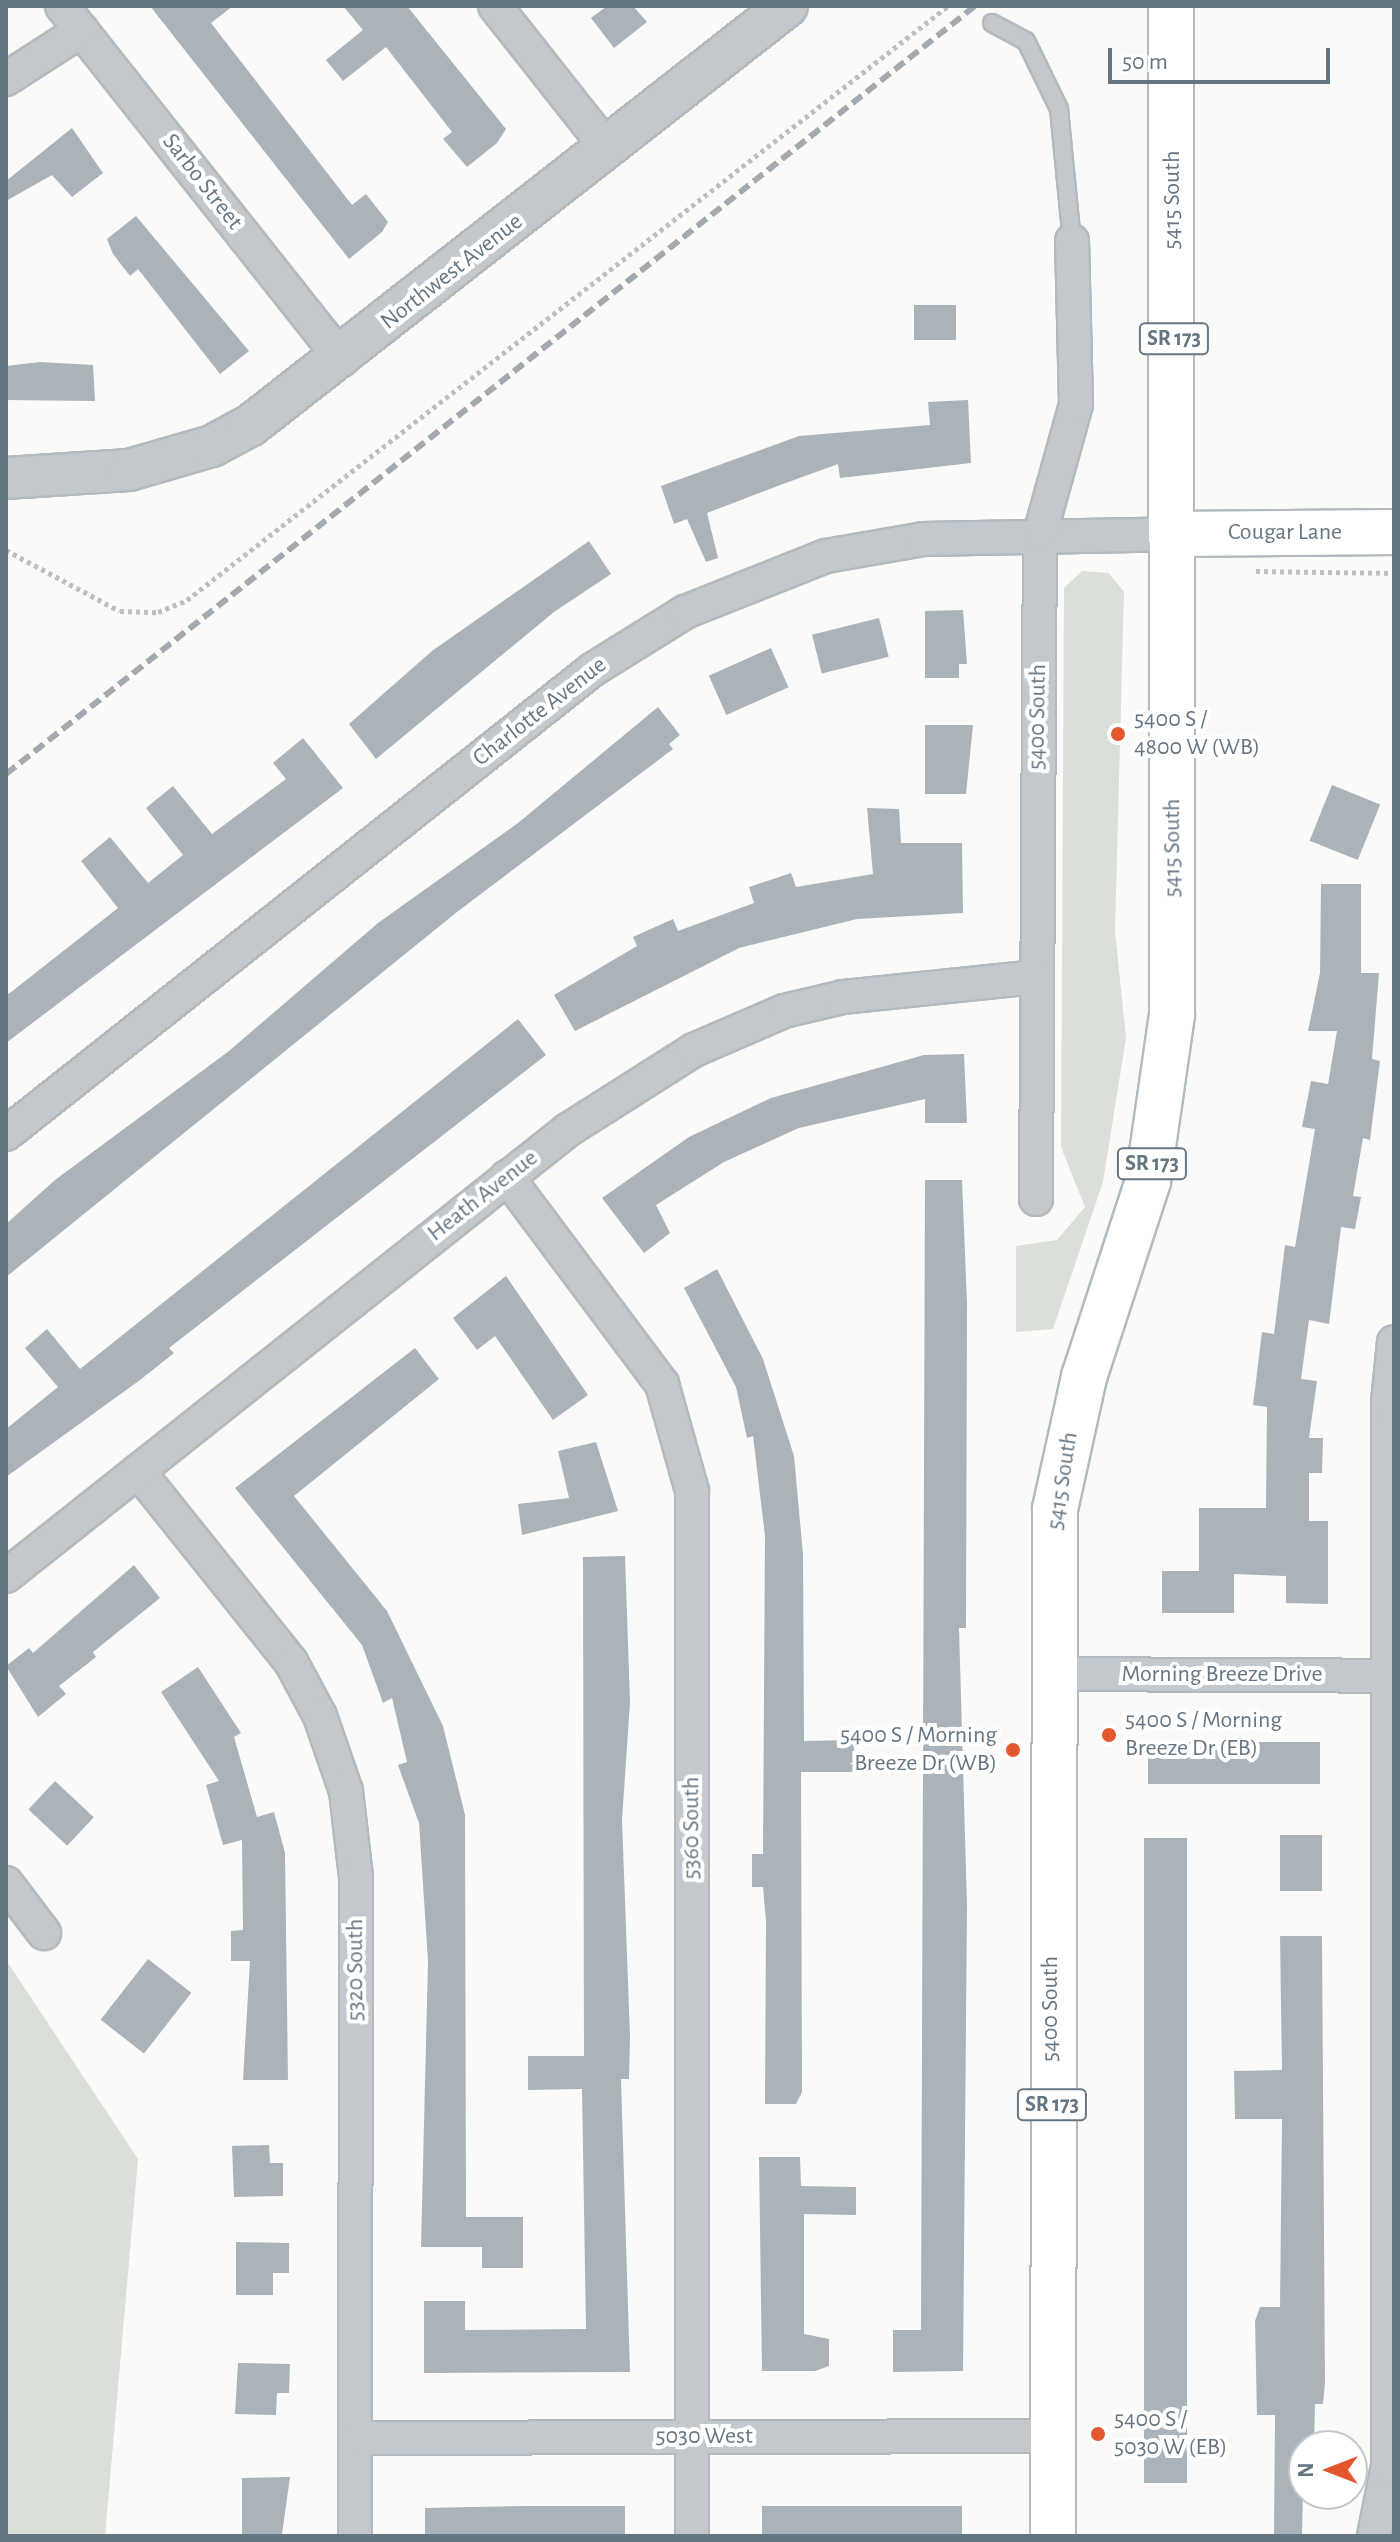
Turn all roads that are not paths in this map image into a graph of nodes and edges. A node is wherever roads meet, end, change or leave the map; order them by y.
1 (495, 6) edge
2 (787, 6) edge
3 (1171, 6) edge
4 (72, 18) edge
5 (992, 23) dead end
6 (6, 79) edge
7 (607, 148) junction
8 (1072, 241) joint
9 (342, 359) junction
10 (6, 478) edge
11 (1394, 532) edge
12 (1040, 534) junction
13 (1175, 534) junction
14 (1036, 977) junction
15 (6, 1134) edge
16 (507, 1177) junction
17 (1036, 1199) dead end
18 (1394, 1342) edge
19 (138, 1471) junction
20 (6, 1576) edge
21 (1051, 1674) junction
22 (1390, 1676) edge
23 (6, 1883) edge
24 (44, 1933) dead end
25 (1053, 2436) junction
26 (692, 2437) junction
27 (355, 2438) junction
28 (355, 2536) edge
29 (692, 2536) edge
30 (1053, 2536) edge
31 (1374, 2536) edge

1 - 7 street
2 - 7 street, Northwest Avenue
3 - 13 main road, 5415 South / SR 173
4 - 6 street
4 - 9 street, Sarbo Street
5 - 8 lane
7 - 9 street, Northwest Avenue
8 - 12 street, 5400 South
9 - 10 street, Northwest Avenue
11 - 13 main road, Cougar Lane
12 - 13 street, Charlotte Avenue
12 - 14 street, 5400 South
12 - 15 street, Charlotte Avenue
13 - 21 main road, 5415 South / SR 173
14 - 16 street, Heath Avenue
14 - 17 street, 5400 South
16 - 19 street, Heath Avenue
16 - 26 street, 5360 South
18 - 22 street
19 - 20 street, Heath Avenue
19 - 27 street, 5320 South
21 - 22 street, Morning Breeze Drive
21 - 25 main road, 5400 South / SR 173
22 - 31 street
23 - 24 street
25 - 26 street, 5030 West
25 - 30 main road, 5400 South / SR 173
26 - 27 street, 5030 West
26 - 29 street, 5360 South
27 - 28 street, 5320 South

